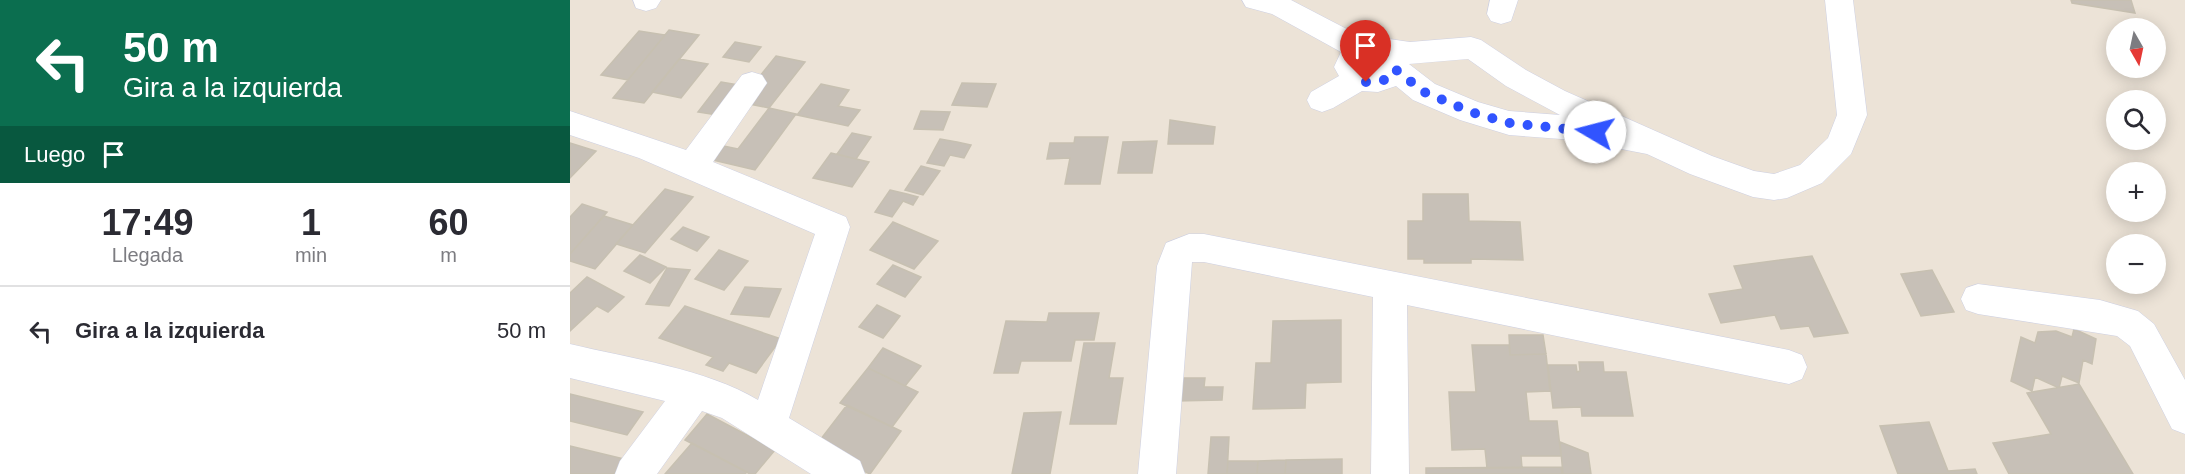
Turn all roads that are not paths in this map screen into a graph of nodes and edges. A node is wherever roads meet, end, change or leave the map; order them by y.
1 (1256, 0) edge
2 (1839, 0) edge
3 (1381, 56) junction
4 (1358, 79) junction
5 (752, 83) dead end
6 (1322, 100) dead end
7 (570, 123) edge
8 (1652, 143) junction
9 (692, 166) junction
10 (1390, 286) junction
11 (1978, 299) dead end
12 (570, 361) edge
13 (1789, 367) dead end
14 (695, 391) junction
15 (2185, 416) edge
16 (768, 426) junction
17 (633, 474) edge
18 (846, 474) edge
19 (1157, 474) edge
20 (1390, 474) edge

1 - 3 street
2 - 8 street
3 - 4 street
3 - 4 street
3 - 8 street
3 - 8 street
4 - 6 street
5 - 9 street
7 - 9 street
9 - 16 street
10 - 13 street
10 - 19 street
10 - 20 street
11 - 15 street
12 - 14 street
14 - 16 street
14 - 17 street
16 - 18 street

